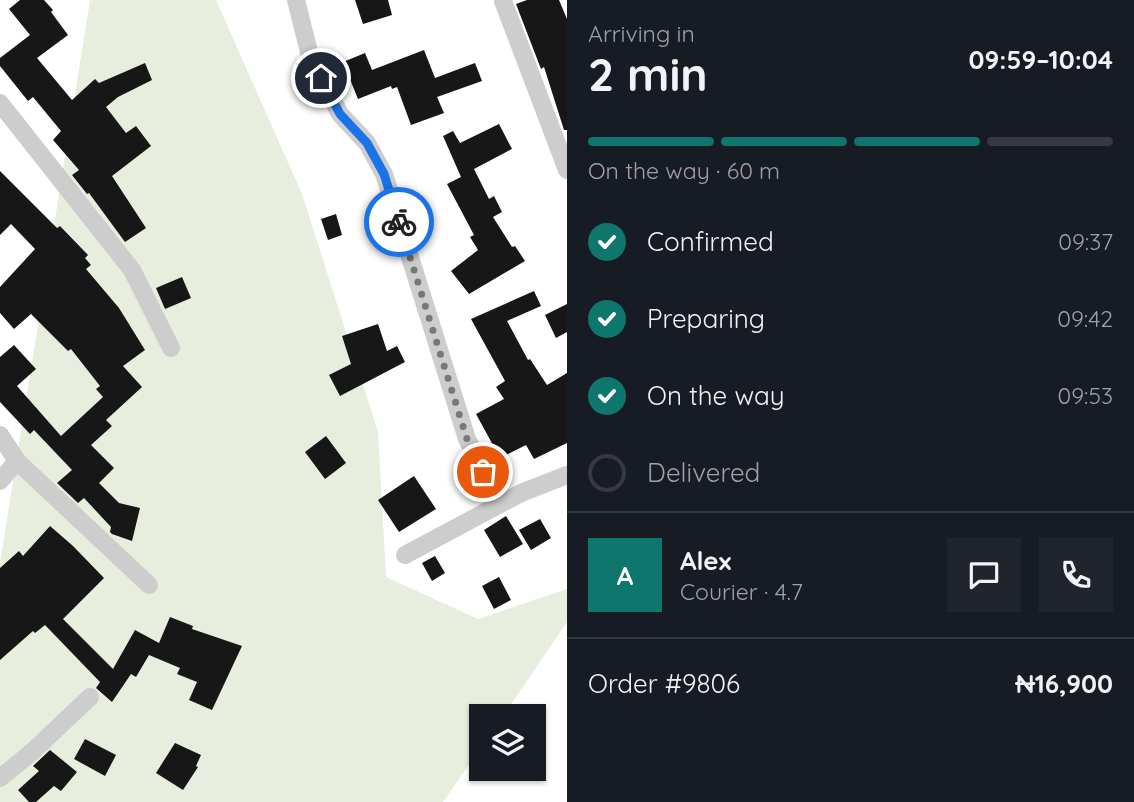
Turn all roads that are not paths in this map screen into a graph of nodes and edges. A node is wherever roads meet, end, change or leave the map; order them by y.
1 (296, 0) edge
2 (503, 1) edge
3 (0, 103) edge
4 (567, 170) edge
5 (171, 348) dead end
6 (0, 435) edge
7 (18, 461) junction
8 (567, 475) edge
9 (0, 481) edge
10 (500, 504) junction
11 (405, 555) dead end
12 (149, 585) dead end
13 (90, 697) dead end
14 (0, 778) edge

1 - 10 street
2 - 4 street
3 - 5 street
6 - 7 street
7 - 9 street
7 - 12 street
8 - 10 street
10 - 11 street
13 - 14 street

